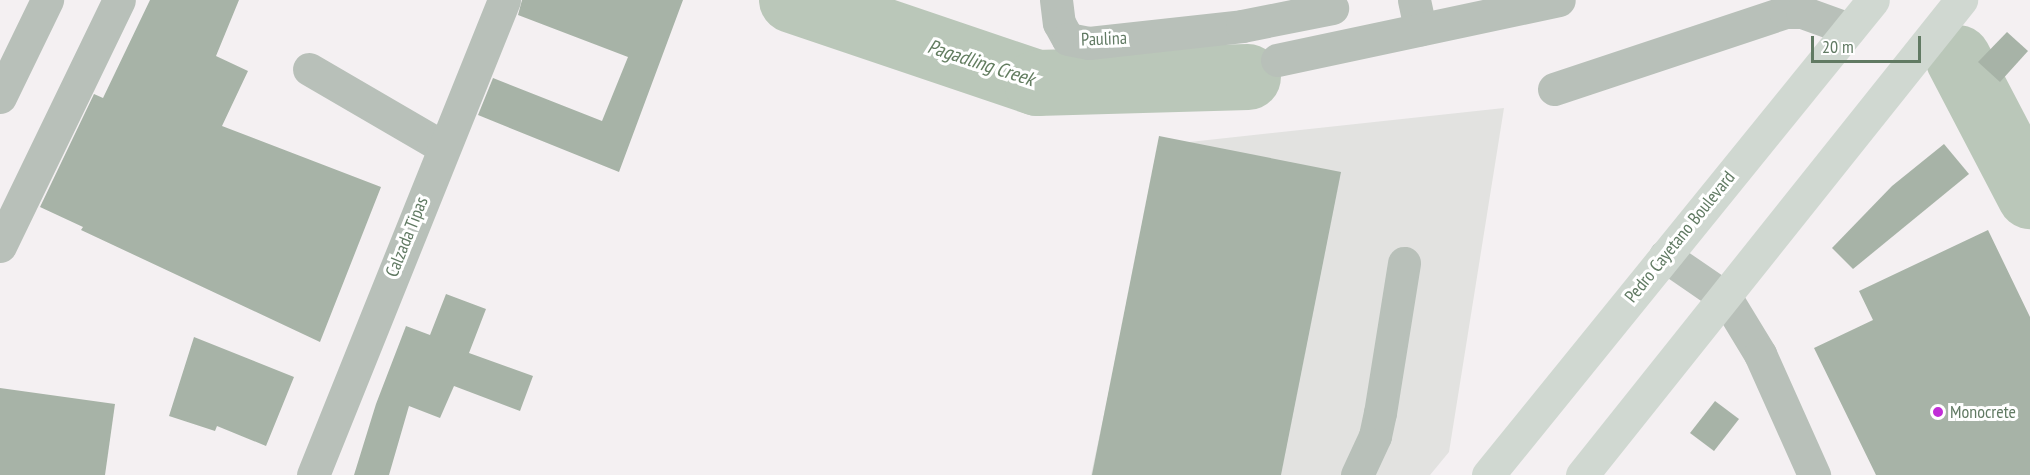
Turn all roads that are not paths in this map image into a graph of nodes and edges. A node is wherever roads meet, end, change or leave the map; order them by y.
1 (47, 0) edge
2 (119, 0) edge
3 (504, 0) edge
4 (1056, 0) edge
5 (1559, 0) edge
6 (1873, 0) edge
7 (1961, 0) edge
8 (1241, 13) edge
9 (1417, 15) edge
10 (1334, 19) edge
11 (1849, 30) junction
12 (1277, 60) dead end
13 (309, 69) dead end
14 (1554, 89) dead end
15 (0, 97) edge
16 (443, 147) junction
17 (0, 246) edge
18 (1665, 256) junction
19 (1404, 263) dead end
20 (1726, 298) junction
21 (313, 475) edge
22 (1357, 475) edge
23 (1488, 475) edge
24 (1582, 475) edge
25 (1814, 475) edge

1 - 15 street
2 - 17 street
3 - 16 street, Calzada Tipas
4 - 8 street, Paulina
5 - 9 street
6 - 11 main road, Pedro Cayetano Boulevard
7 - 20 main road
8 - 10 street
9 - 10 street
10 - 12 street
11 - 14 street
11 - 18 main road, Pedro Cayetano Boulevard
13 - 16 street
16 - 21 street, Calzada Tipas
18 - 20 street
18 - 23 main road, Pedro Cayetano Boulevard
19 - 22 street
20 - 24 main road
20 - 25 street

